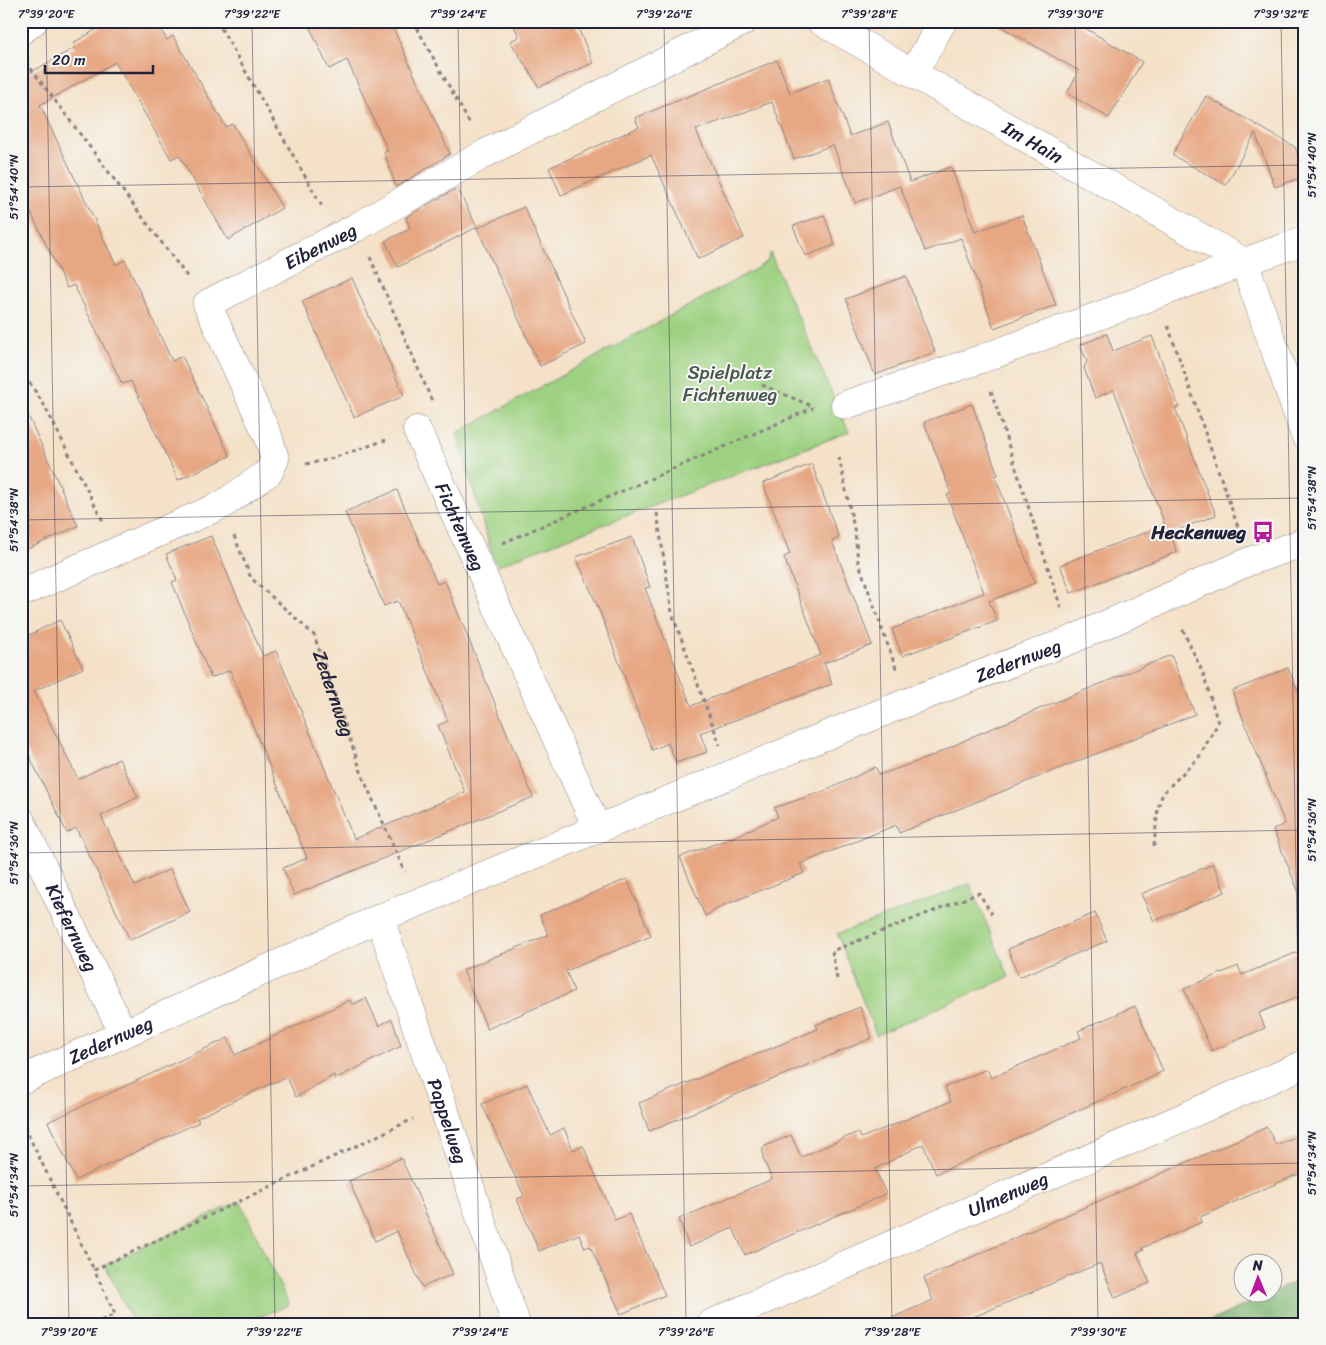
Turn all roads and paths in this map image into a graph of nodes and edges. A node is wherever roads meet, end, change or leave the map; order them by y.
1 (34, 21) edge
2 (217, 21) edge
3 (413, 21) edge
4 (744, 21) edge
5 (821, 21) edge
6 (943, 21) edge
7 (21, 31) edge
8 (21, 56) edge
9 (913, 73) junction
10 (486, 153) junction
11 (348, 232) junction
12 (1305, 240) edge
13 (1244, 262) junction
14 (1157, 294) junction
15 (207, 304) junction
16 (981, 359) junction
17 (21, 369) edge
18 (762, 385) dead end
19 (845, 405) joint
20 (813, 408) junction
21 (418, 430) junction
22 (1305, 435) edge
23 (839, 458) dead end
24 (268, 472) junction
25 (222, 505) junction
26 (657, 513) dead end
27 (1305, 542) edge
28 (118, 550) junction
29 (474, 556) junction
30 (1250, 561) junction
31 (21, 592) edge
32 (1160, 600) junction
33 (1071, 640) junction
34 (908, 702) junction
35 (731, 776) junction
36 (21, 821) edge
37 (598, 828) junction
38 (1154, 846) dead end
39 (418, 903) junction
40 (992, 914) dead end
41 (380, 918) junction
42 (837, 979) dead end
43 (124, 1033) junction
44 (1305, 1064) edge
45 (21, 1080) edge
46 (443, 1104) junction
47 (21, 1120) edge
48 (94, 1270) junction
49 (94, 1324) edge
50 (516, 1324) edge
51 (710, 1324) edge

1 - 7 street
2 - 11 path
3 - 10 path
4 - 10 street, Eibenweg
5 - 9 street, Im Hain
6 - 9 street
8 - 15 path
9 - 13 street, Im Hain
10 - 11 street, Eibenweg
11 - 15 street, Eibenweg
11 - 21 path
12 - 13 street
13 - 14 street
13 - 22 street
14 - 16 street
14 - 30 path
15 - 24 street
16 - 19 street
16 - 33 path
17 - 28 path
18 - 20 path
19 - 20 path
20 - 29 path
21 - 24 path
21 - 29 street, Fichtenweg
23 - 34 path
24 - 25 street
25 - 28 street
25 - 39 path, Zedernweg
26 - 35 path
27 - 30 street, Zedernweg
28 - 31 street
29 - 37 street, Fichtenweg
30 - 32 street, Zedernweg
32 - 33 street, Zedernweg
32 - 38 path
33 - 34 street, Zedernweg
34 - 35 street, Zedernweg
35 - 37 street, Zedernweg
36 - 43 street, Kiefernweg
37 - 39 street, Zedernweg
39 - 41 street, Zedernweg
40 - 42 path
41 - 43 street, Zedernweg
41 - 46 street, Pappelweg
43 - 45 street, Zedernweg
44 - 51 street, Ulmenweg
46 - 48 path
46 - 50 street, Pappelweg
47 - 48 path
48 - 49 path

